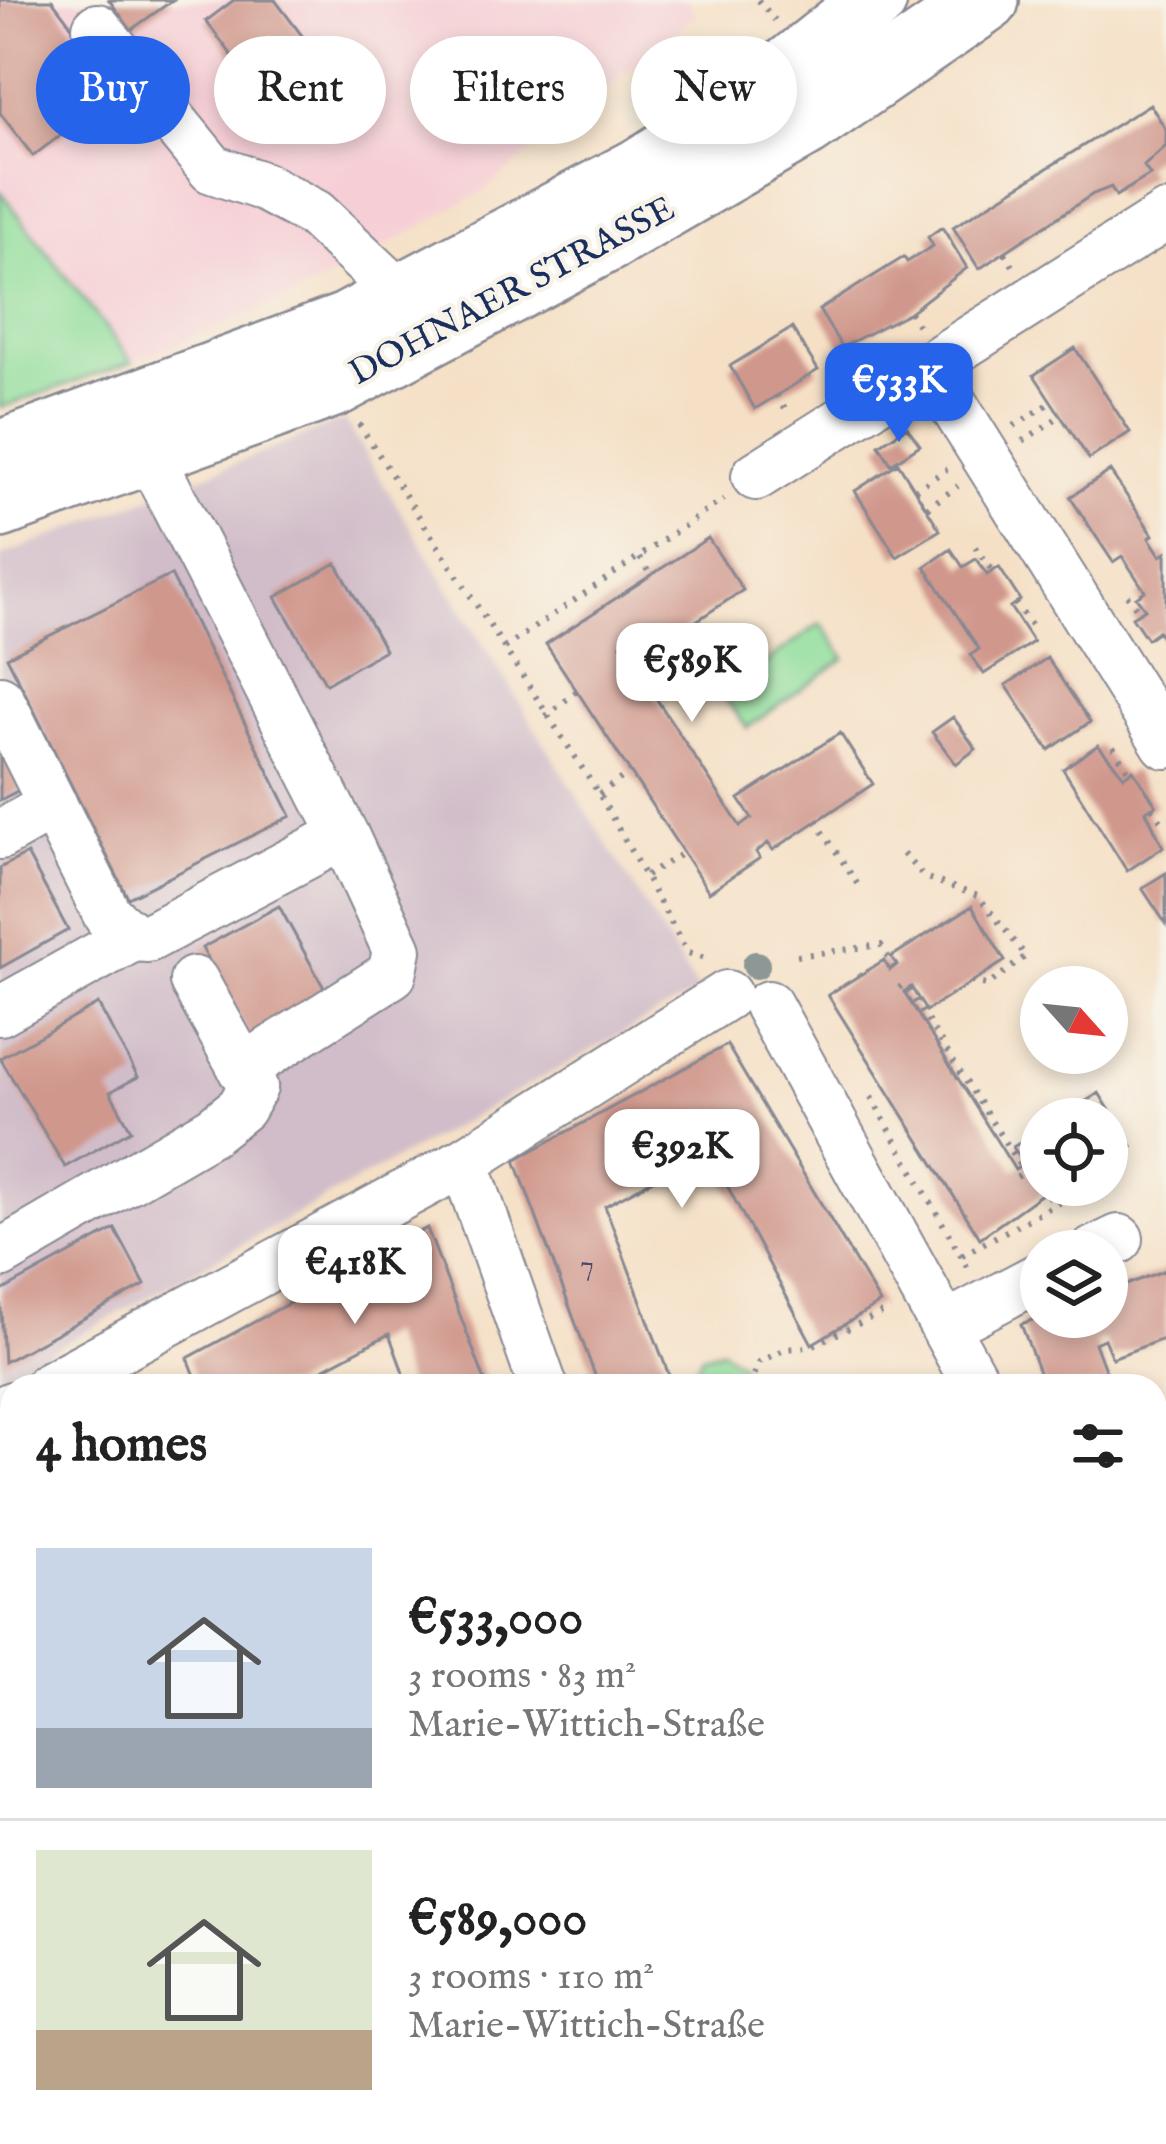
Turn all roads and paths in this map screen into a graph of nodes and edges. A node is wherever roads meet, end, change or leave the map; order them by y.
1 (875, 0) edge
2 (986, 0) edge
3 (97, 28) dead end
4 (1166, 216) edge
5 (402, 296) junction
6 (929, 366) junction
7 (336, 384) junction
8 (148, 452) junction
9 (0, 454) edge
10 (756, 476) joint
11 (0, 506) edge
12 (975, 547) dead end
13 (640, 558) junction
14 (993, 571) dead end
15 (651, 576) dead end
16 (1127, 595) dead end
17 (1015, 603) dead end
18 (1139, 612) dead end
19 (1031, 625) dead end
20 (504, 648) junction
21 (577, 691) dead end
22 (0, 700) edge
23 (546, 716) junction
24 (1113, 747) dead end
25 (1148, 758) edge
26 (630, 772) dead end
27 (599, 794) junction
28 (52, 805) junction
29 (1152, 808) dead end
30 (816, 821) dead end
31 (1166, 827) edge
32 (0, 835) edge
33 (344, 835) junction
34 (683, 853) dead end
35 (903, 854) dead end
36 (646, 876) junction
37 (858, 885) dead end
38 (133, 937) junction
39 (796, 956) dead end
40 (894, 967) dead end
41 (194, 981) dead end
42 (971, 982) dead end
43 (736, 987) junction
44 (904, 987) dead end
45 (0, 1011) edge
46 (242, 1069) junction
47 (464, 1162) junction
48 (1020, 1172) dead end
49 (1045, 1206) edge
50 (1053, 1206) edge
51 (1047, 1209) junction
52 (0, 1254) edge
53 (962, 1255) dead end
54 (1020, 1283) edge
55 (926, 1316) junction
56 (126, 1368) edge
57 (539, 1374) edge
58 (754, 1374) edge
59 (987, 1374) edge

1 - 5 main road, DOHNAER STRASSE
2 - 7 main road, DOHNAER STRASSE
3 - 5 street
4 - 6 street
5 - 9 main road, DOHNAER STRASSE
6 - 10 street
6 - 25 street
7 - 8 main road, DOHNAER STRASSE
7 - 20 path
8 - 11 main road, DOHNAER STRASSE
8 - 33 street
10 - 13 path
12 - 14 path
13 - 15 path
13 - 20 path
16 - 18 path
17 - 19 path
20 - 23 path
21 - 23 path
22 - 28 street
23 - 27 path
24 - 25 path
26 - 27 path
27 - 36 path
28 - 32 street
28 - 38 street
29 - 31 path
30 - 37 path
33 - 38 street
33 - 46 street
34 - 36 path
35 - 42 path
36 - 43 path
38 - 45 street
39 - 40 path
41 - 46 street
43 - 47 street
43 - 55 street
44 - 48 path
46 - 52 street
47 - 56 street
47 - 57 street
49 - 51 path
50 - 51 path
51 - 53 path
54 - 55 street
55 - 58 path
55 - 59 street

